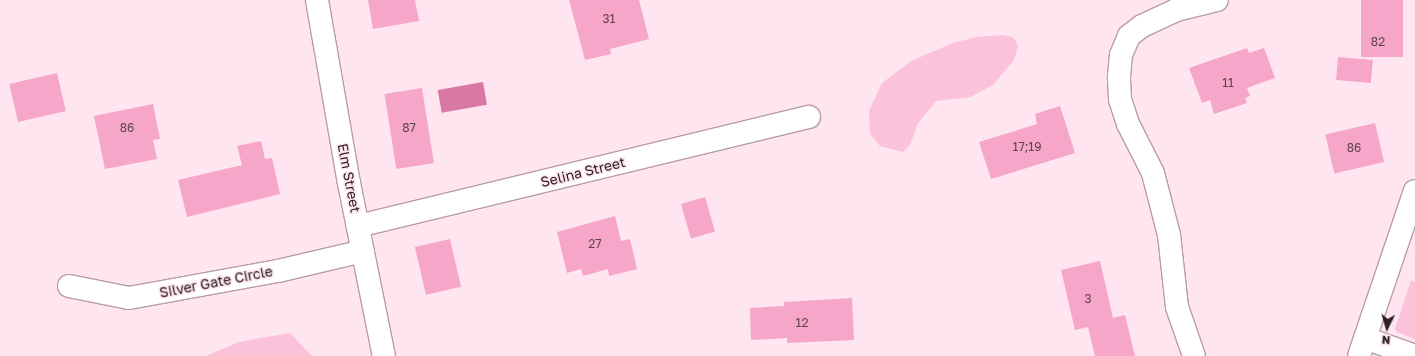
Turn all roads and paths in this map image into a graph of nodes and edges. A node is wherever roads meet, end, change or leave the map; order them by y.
1 (317, 0) edge
2 (1217, 0) edge
3 (809, 118) dead end
4 (1415, 191) edge
5 (358, 226) junction
6 (363, 251) junction
7 (68, 286) dead end
8 (1362, 347) edge
9 (384, 356) edge
10 (1194, 356) edge
11 (1414, 356) edge

1 - 5 street, Elm Street
2 - 10 street
3 - 5 street, Selina Street
4 - 8 street
5 - 6 street, Elm Street
6 - 7 street, Silver Gate Circle
6 - 9 street, Elm Street
8 - 11 street

